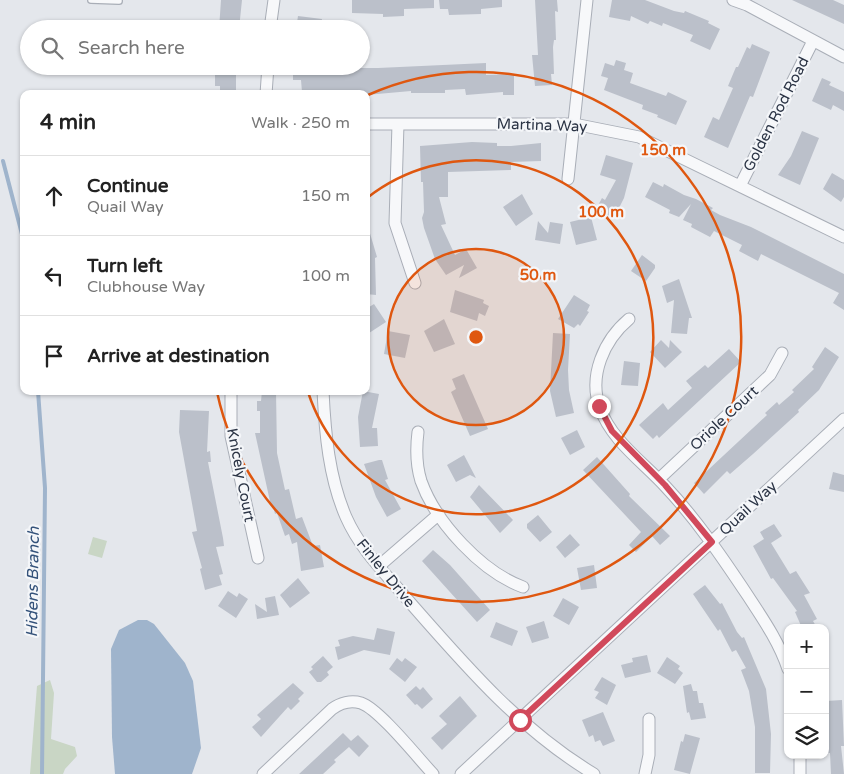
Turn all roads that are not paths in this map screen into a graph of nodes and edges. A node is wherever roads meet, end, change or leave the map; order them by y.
1 (91, 0) edge
2 (274, 0) edge
3 (587, 0) edge
4 (733, 0) edge
5 (119, 2) dead end
6 (271, 20) edge
7 (813, 41) junction
8 (844, 57) edge
9 (267, 75) edge
10 (266, 90) edge
11 (370, 124) edge
12 (398, 124) junction
13 (574, 124) junction
14 (568, 180) dead end
15 (740, 186) junction
16 (844, 237) edge
17 (415, 284) dead end
18 (629, 319) dead end
19 (782, 353) dead end
20 (231, 395) edge
21 (323, 395) edge
22 (844, 419) edge
23 (418, 432) dead end
24 (659, 479) junction
25 (439, 514) junction
26 (712, 542) junction
27 (258, 558) dead end
28 (379, 566) junction
29 (523, 587) dead end
30 (784, 661) edge
31 (649, 719) dead end
32 (520, 720) junction
33 (800, 759) edge
34 (263, 774) edge
35 (433, 774) edge
36 (461, 774) edge
37 (594, 774) edge
38 (646, 774) edge
39 (800, 774) edge

1 - 5 lane
2 - 6 street
3 - 13 street
4 - 7 street
7 - 8 street
7 - 15 street, Golden Rod Road
9 - 10 street
11 - 12 street, Martina Way
12 - 13 street, Martina Way
12 - 17 street
13 - 14 street
13 - 15 street, Martina Way
15 - 16 street, Martina Way
18 - 24 street
19 - 24 street, Oriole Court
20 - 27 street, Knicely Court
21 - 28 street, Finley Drive
22 - 26 street, Quail Way
23 - 25 street
24 - 26 street
25 - 28 street
25 - 29 street
26 - 30 street
26 - 32 street, Quail Way
28 - 32 street, Finley Drive
31 - 38 street
32 - 36 street, Quail Way
32 - 37 street, Finley Drive
33 - 39 street
34 - 35 street

